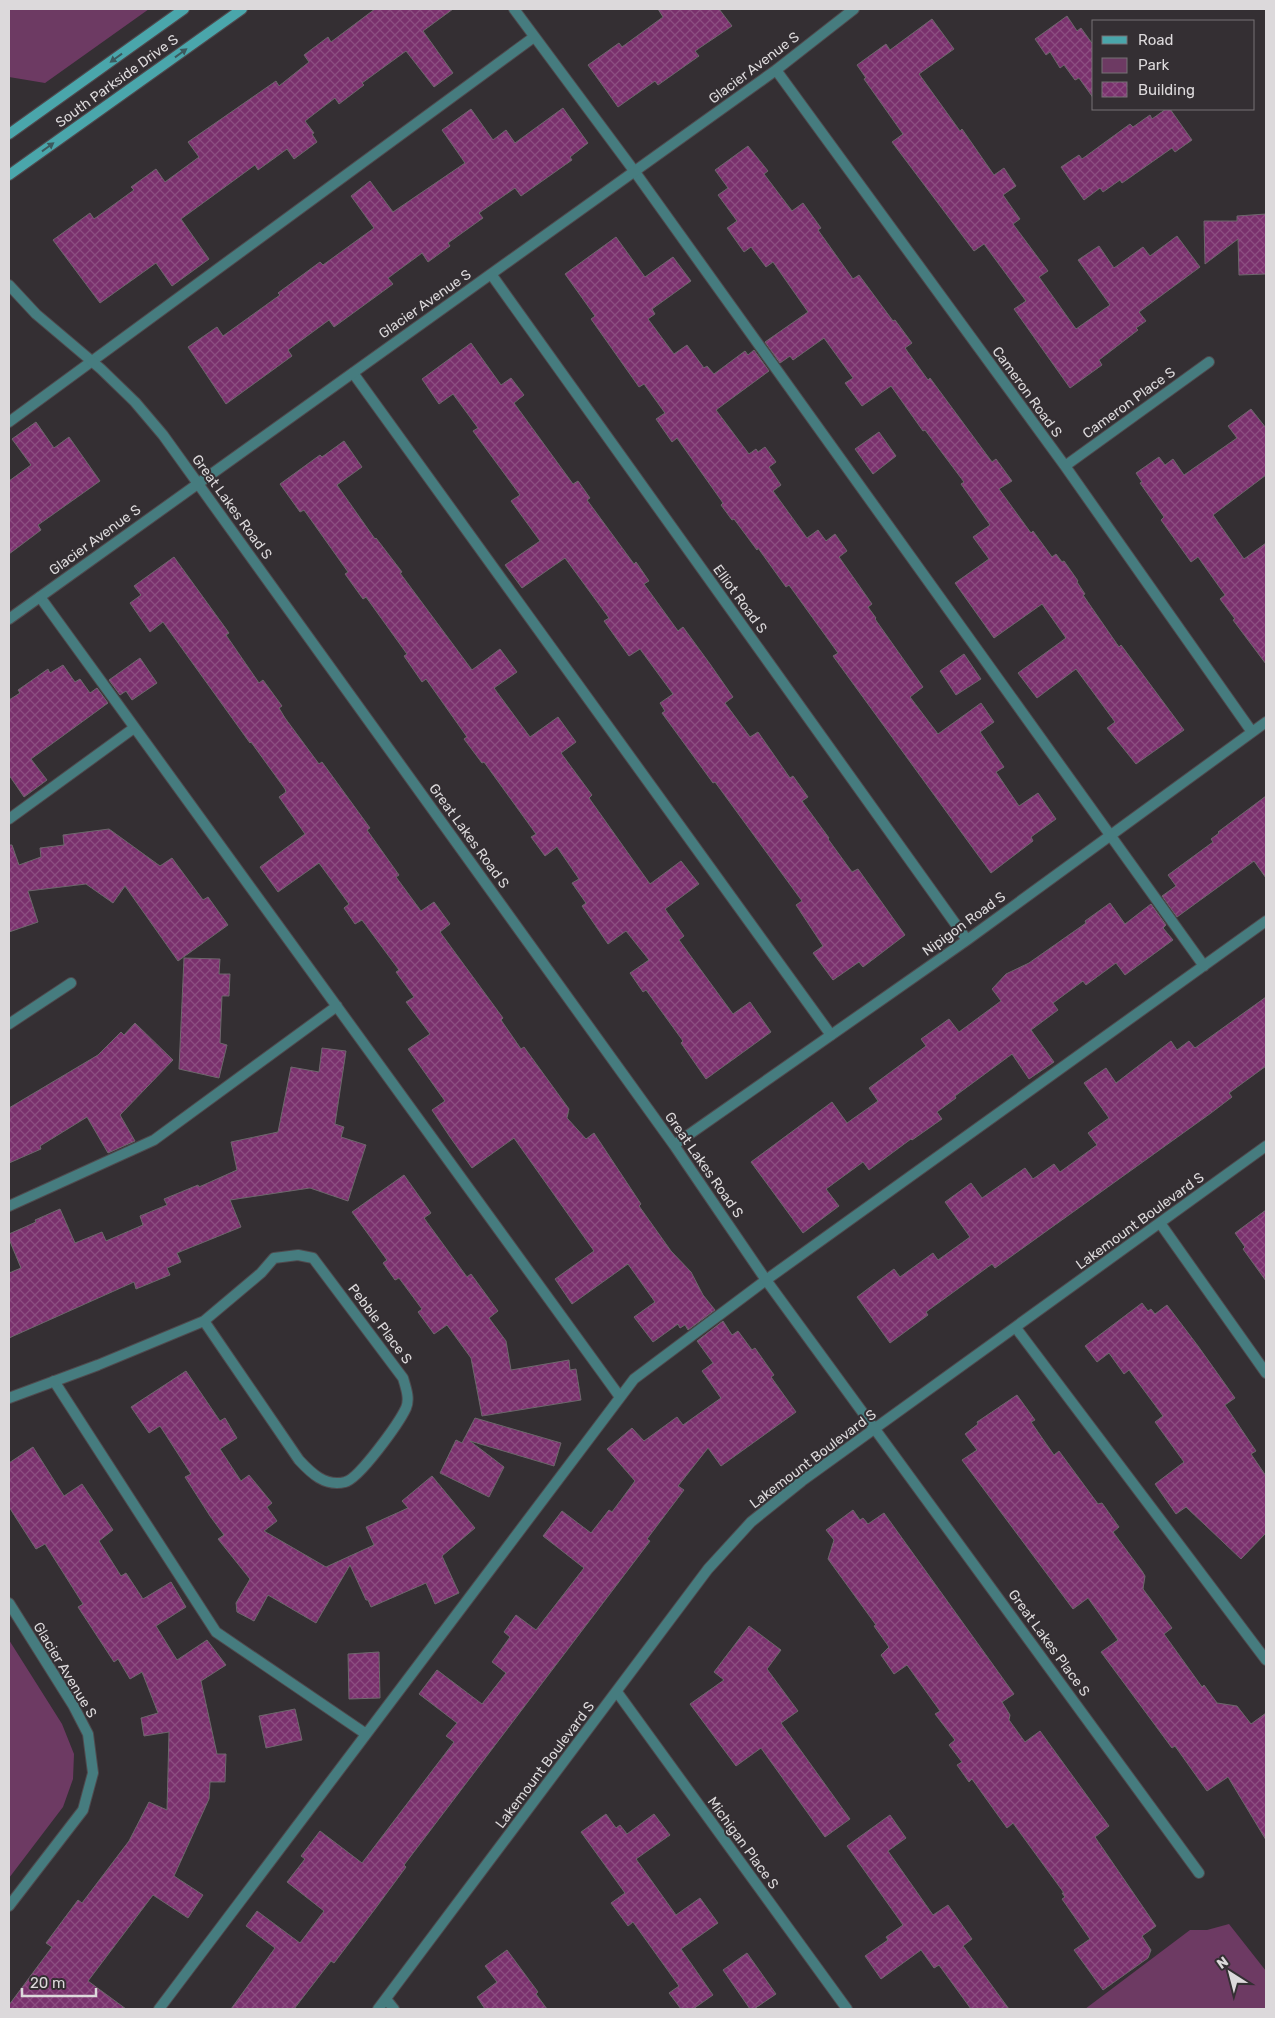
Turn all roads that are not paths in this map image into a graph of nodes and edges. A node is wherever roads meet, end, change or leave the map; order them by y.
1 (184, 9) edge
2 (242, 9) edge
3 (514, 9) edge
4 (854, 9) edge
5 (534, 37) junction
6 (776, 70) junction
7 (34, 116) junction
8 (9, 126) edge
9 (9, 134) edge
10 (634, 172) junction
11 (9, 176) edge
12 (491, 274) junction
13 (9, 285) edge
14 (92, 361) junction
15 (1209, 362) dead end
16 (353, 372) junction
17 (9, 422) edge
18 (1065, 466) junction
19 (198, 483) junction
20 (40, 596) junction
21 (9, 619) edge
22 (1266, 722) edge
23 (134, 728) junction
24 (1252, 732) junction
25 (9, 820) edge
26 (1110, 835) junction
27 (1266, 921) edge
28 (967, 940) junction
29 (1204, 966) junction
30 (71, 983) dead end
31 (337, 1006) junction
32 (9, 1024) edge
33 (831, 1035) junction
34 (674, 1145) junction
35 (1266, 1146) edge
36 (9, 1206) edge
37 (1160, 1223) junction
38 (766, 1280) junction
39 (204, 1321) junction
40 (1016, 1328) junction
41 (1266, 1373) edge
42 (54, 1381) junction
43 (620, 1397) junction
44 (9, 1398) edge
45 (876, 1429) junction
46 (9, 1603) edge
47 (1266, 1660) edge
48 (617, 1692) junction
49 (366, 1734) junction
50 (1199, 1872) dead end
51 (9, 1906) edge
52 (386, 1999) junction
53 (159, 2009) edge
54 (378, 2009) edge
55 (394, 2009) edge
56 (846, 2009) edge

1 -> 7 main road, South Parkside Drive S
11 -> 2 main road, South Parkside Drive S
3 - 5 street
4 - 6 street, Glacier Avenue S
5 - 10 street
5 - 14 street
6 - 10 street, Glacier Avenue S
6 - 18 street, Cameron Road S
7 - 8 main road
7 - 9 main road, South Parkside Drive S
10 - 12 street, Glacier Avenue S
10 - 26 street
12 - 16 street, Glacier Avenue S
12 - 28 street, Elliot Road S
13 - 14 street, Great Lakes Road S
14 - 17 street
14 - 19 street, Great Lakes Road S
15 - 18 street, Cameron Place S
16 - 19 street, Glacier Avenue S
16 - 33 street
18 - 24 street, Cameron Road S
19 - 20 street, Glacier Avenue S
19 - 34 street, Great Lakes Road S
20 - 21 street, Glacier Avenue S
20 - 23 street
22 - 24 street, Nipigon Road S
23 - 25 street
23 - 31 street
24 - 26 street, Nipigon Road S
26 - 28 street, Nipigon Road S
26 - 29 street
27 - 29 street
28 - 33 street, Nipigon Road S
29 - 38 street
30 - 32 street
31 - 36 street
31 - 43 street
33 - 34 street, Nipigon Road S
34 - 38 street, Great Lakes Road S
35 - 37 street, Lakemount Boulevard S
37 - 40 street, Lakemount Boulevard S
37 - 41 street
38 - 43 street
38 - 45 street, Great Lakes Road S
39 - 39 street, Pebble Place S
39 - 42 street, Pebble Place S
40 - 45 street, Lakemount Boulevard S
40 - 47 street
42 - 44 street, Pebble Place S
42 - 49 street
43 - 49 street
45 - 48 street, Lakemount Boulevard S
45 - 50 street, Great Lakes Place S
46 - 51 street, Glacier Avenue S
48 - 52 street, Lakemount Boulevard S
48 - 56 street, Michigan Place S
49 - 53 street
52 - 54 street, Lakemount Boulevard S
52 - 55 street

